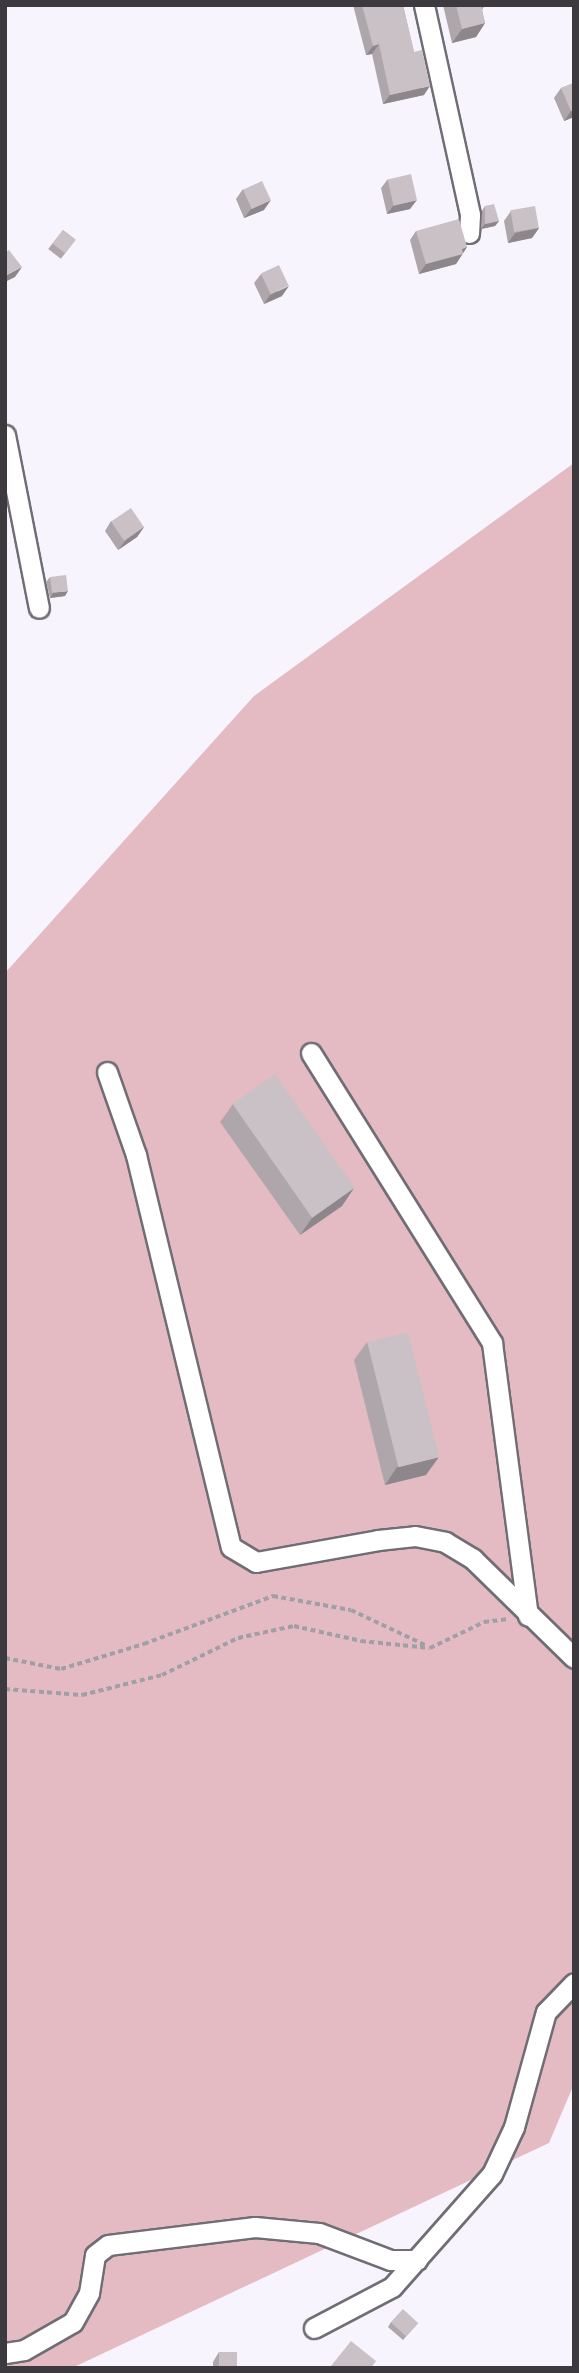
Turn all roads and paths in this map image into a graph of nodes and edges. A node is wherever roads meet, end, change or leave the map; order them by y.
1 (424, 5) edge
2 (469, 233) dead end
3 (5, 435) edge
4 (39, 608) dead end
5 (311, 1053) dead end
6 (107, 1072) dead end
7 (528, 1616) junction
8 (430, 1648) junction
9 (5, 1658) edge
10 (574, 1658) edge
11 (5, 1689) edge
12 (574, 1983) edge
13 (416, 2260) junction
14 (314, 2328) dead end
15 (5, 2353) edge

1 - 2 street
3 - 4 street
5 - 7 street
6 - 7 street
7 - 8 path
7 - 10 street
8 - 9 path
8 - 11 path
12 - 13 street
13 - 14 street
13 - 15 street

